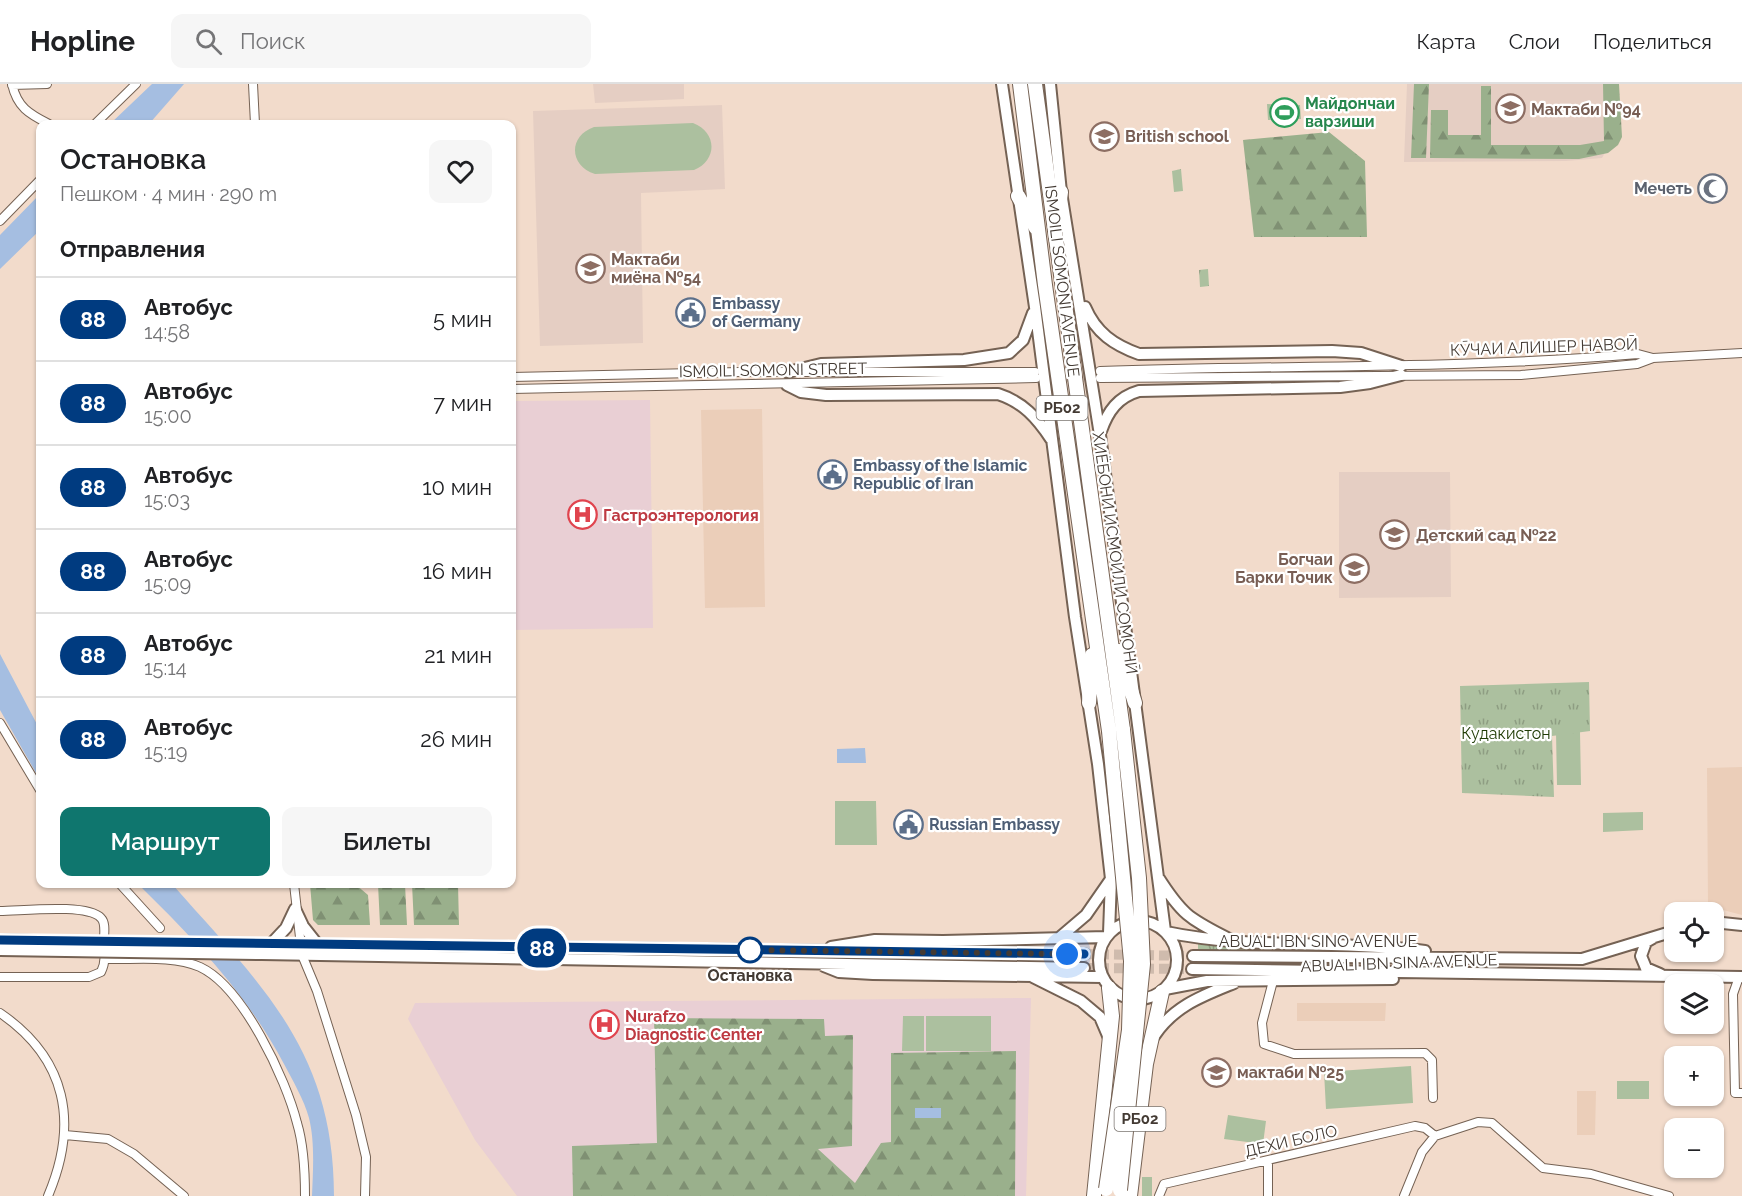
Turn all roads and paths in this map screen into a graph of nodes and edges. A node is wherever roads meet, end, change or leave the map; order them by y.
1 (47, 84) edge
2 (136, 84) edge
3 (253, 84) edge
4 (1002, 84) edge
5 (1020, 84) edge
6 (1035, 84) edge
7 (1050, 84) edge
8 (12, 85) edge
9 (41, 120) edge
10 (99, 120) edge
11 (255, 120) edge
12 (36, 184) edge
13 (1061, 192) junction
14 (1018, 196) junction
15 (0, 221) edge
16 (1055, 231) junction
17 (1040, 234) junction
18 (1079, 292) junction
19 (1035, 307) junction
20 (1742, 353) edge
21 (1653, 358) junction
22 (1522, 361) junction
23 (1401, 370) junction
24 (788, 372) junction
25 (889, 372) junction
26 (663, 374) junction
27 (1521, 375) junction
28 (516, 377) edge
29 (889, 381) junction
30 (787, 385) junction
31 (663, 386) junction
32 (516, 389) edge
33 (1100, 435) junction
34 (1053, 441) junction
35 (1108, 618) junction
36 (1094, 626) junction
37 (1089, 702) junction
38 (1136, 703) junction
39 (0, 723) edge
40 (1116, 731) junction
41 (36, 783) edge
42 (1156, 875) junction
43 (1111, 879) junction
44 (124, 888) edge
45 (294, 888) edge
46 (295, 909) junction
47 (0, 911) edge
48 (1724, 924) edge
49 (1742, 926) edge
50 (160, 928) dead end
51 (1165, 932) junction
52 (1664, 934) edge
53 (1107, 935) junction
54 (1658, 936) junction
55 (1059, 938) junction
56 (0, 940) edge
57 (1236, 943) junction
58 (318, 945) junction
59 (67, 947) junction
60 (265, 948) junction
61 (0, 950) edge
62 (301, 950) junction
63 (817, 951) junction
64 (1084, 954) tunnel mouth
65 (1193, 956) tunnel mouth
66 (1443, 957) junction
67 (105, 959) junction
68 (816, 963) junction
69 (1084, 968) tunnel mouth
70 (1192, 969) tunnel mouth
71 (1443, 974) junction
72 (1030, 976) junction
73 (1664, 976) joint
74 (0, 977) edge
75 (1724, 977) edge
76 (1740, 977) edge
77 (1240, 981) junction
78 (1273, 981) junction
79 (1105, 982) junction
80 (1164, 990) junction
81 (0, 1013) edge
82 (1151, 1041) junction
83 (1110, 1042) junction
84 (1742, 1093) edge
85 (1433, 1098) dead end
86 (65, 1135) junction
87 (1435, 1136) junction
88 (1268, 1161) junction
89 (1112, 1194) edge
90 (48, 1196) edge
91 (184, 1196) edge
92 (305, 1196) edge
93 (365, 1196) edge
94 (1158, 1196) edge
95 (1268, 1196) edge
96 (1404, 1196) edge
97 (1669, 1196) edge

1 - 8 street
2 - 10 street
3 - 11 street
4 - 14 main road
5 - 17 highway, ISMOILI SOMONI AVENUE / РБ02
6 - 16 highway, ХИЁБОНИ ИСМОИЛИ СОМОНӢ / РБ02
7 - 13 main road
8 - 9 street
12 - 15 street
13 - 16 highway
13 - 18 main road
14 - 17 highway
14 - 19 main road
16 - 35 highway, ХИЁБОНИ ИСМОИЛИ СОМОНӢ / РБ02
17 - 36 highway, ISMOILI SOMONI AVENUE / РБ02
18 - 23 main road
18 - 33 main road
19 - 24 main road
19 - 34 main road
20 - 21 street
21 - 22 street, КӮЧАИ АЛИШЕР НАВОӢ
21 - 27 street, КӮЧАИ АЛИШЕР НАВОӢ
22 - 23 street, КӮЧАИ АЛИШЕР НАВОӢ
22 - 27 street
23 - 23 street, КӮЧАИ АЛИШЕР НАВОӢ
23 - 27 street, КӮЧАИ АЛИШЕР НАВОӢ
23 - 33 main road
24 - 25 street, ISMOILI SOMONI STREET
24 - 26 street, ISMOILI SOMONI STREET
25 - 29 street
25 - 29 street, ISMOILI SOMONI STREET
26 - 28 street, ISMOILI SOMONI STREET
26 - 31 street
29 - 30 street, ISMOILI SOMONI STREET
30 - 31 street, ISMOILI SOMONI STREET
30 - 34 main road
31 - 32 street, ISMOILI SOMONI STREET
33 - 38 main road
34 - 37 main road
35 - 38 highway
35 - 40 highway, ХИЁБОНИ ИСМОИЛИ СОМОНӢ / РБ02
36 - 37 highway
36 - 40 highway, ISMOILI SOMONI AVENUE / РБ02
37 - 43 main road
38 - 42 main road
39 - 41 street
40 - 89 highway, ХИЁБОНИ ИСМОИЛИ СОМОНӢ, bridge
42 - 51 main road
42 - 57 main road
43 - 53 main road
43 - 55 main road
44 - 50 street
45 - 46 street
46 - 58 main road
46 - 60 main road
46 - 62 street
47 - 67 street
48 - 49 main road
51 - 53 main road
51 - 57 main road, ABUALI IBN SINA AVENUE
51 - 80 main road
52 - 54 main road, ABUALI IBN SINA AVENUE
53 - 55 main road
53 - 79 main road
54 - 66 main road, ABUALI IBN SINA AVENUE
54 - 73 main road
55 - 63 main road
56 - 59 main road
57 - 66 main road, ABUALI IBN SINA AVENUE
58 - 62 main road
58 - 63 main road
59 - 60 main road, bridge
59 - 61 main road
60 - 62 main road
62 - 68 main road
62 - 93 street
63 - 64 main road
65 - 66 main road, ABUALI IBN SINO AVENUE
67 - 74 street
67 - 92 street
68 - 69 main road
68 - 72 main road
70 - 71 main road, ABUALI IBN SINO AVENUE
71 - 73 main road, ABUALI IBN SINA AVENUE
71 - 78 main road, ABUALI IBN SINA AVENUE
72 - 79 main road
72 - 83 main road
75 - 76 main road, ABUALI IBN SINA AVENUE
76 - 84 street
77 - 78 main road, ABUALI IBN SINA AVENUE
77 - 80 main road, ABUALI IBN SINA AVENUE
77 - 82 main road
78 - 85 street
79 - 80 main road
79 - 83 highway, РБ02
80 - 82 highway, РБ02
81 - 86 street
82 - 89 highway, РБ02
83 - 89 highway, РБ02
86 - 90 street
86 - 91 street
87 - 88 street, ДЕХИ БОЛО
87 - 96 street
87 - 97 street
88 - 94 street, ДЕХИ БОЛО
88 - 95 street

